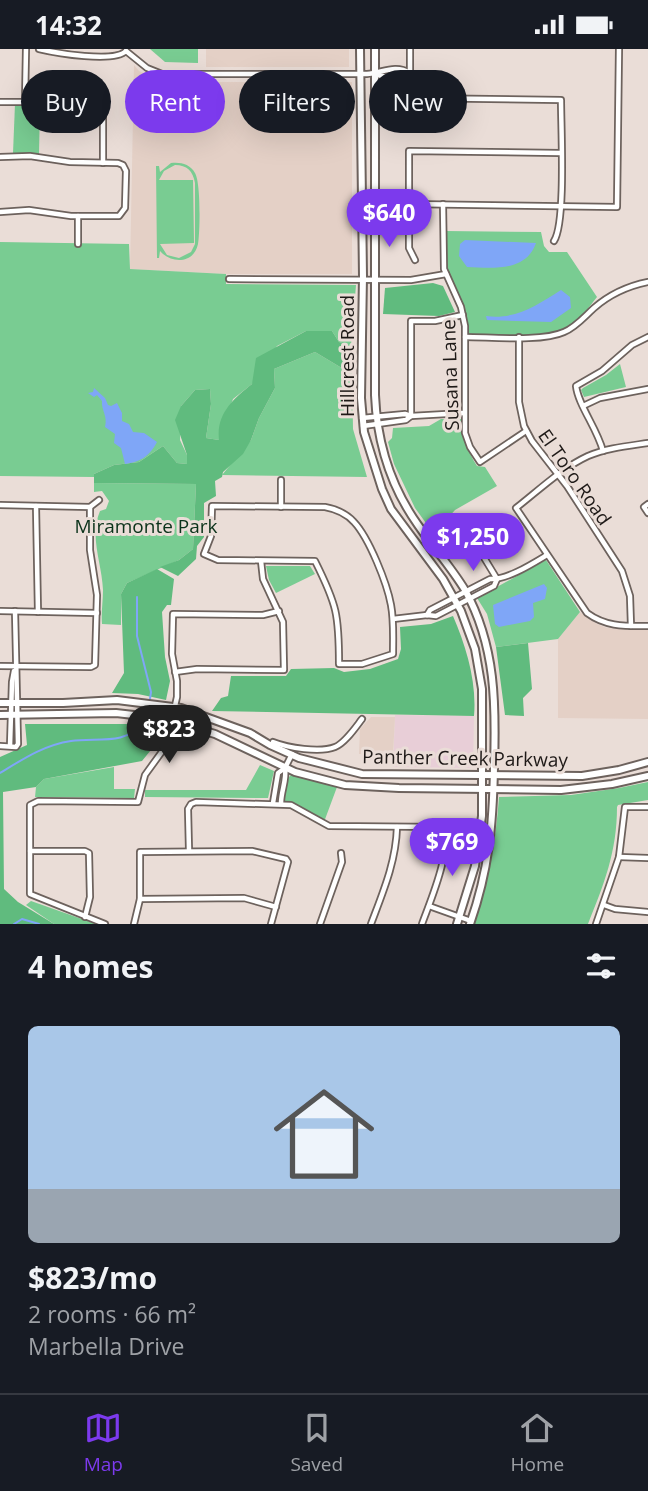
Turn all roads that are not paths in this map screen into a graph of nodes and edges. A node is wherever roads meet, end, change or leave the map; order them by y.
1 (26, 49) edge
2 (39, 49) edge
3 (360, 49) edge
4 (374, 49) edge
5 (410, 49) edge
6 (620, 49) edge
7 (126, 51) edge
8 (26, 70) edge
9 (374, 70) edge
10 (410, 70) edge
11 (369, 73) edge
12 (361, 74) junction
13 (467, 99) edge
14 (21, 101) edge
15 (0, 102) edge
16 (104, 133) edge
17 (374, 133) edge
18 (561, 153) junction
19 (0, 157) edge
20 (103, 163) junction
21 (361, 197) junction
22 (375, 198) junction
23 (409, 204) junction
24 (443, 204) junction
25 (560, 207) junction
26 (0, 212) edge
27 (78, 216) junction
28 (554, 241) dead end
29 (78, 244) dead end
30 (415, 260) dead end
31 (446, 274) junction
32 (229, 279) dead end
33 (363, 280) junction
34 (375, 280) junction
35 (648, 282) edge
36 (463, 315) junction
37 (465, 337) junction
38 (519, 337) junction
39 (648, 337) edge
40 (648, 389) edge
41 (583, 406) junction
42 (464, 413) junction
43 (411, 416) junction
44 (362, 418) junction
45 (377, 421) junction
46 (363, 426) junction
47 (526, 431) junction
48 (648, 443) edge
49 (603, 451) junction
50 (558, 475) junction
51 (281, 479) dead end
52 (99, 500) dead end
53 (0, 505) edge
54 (646, 505) edge
55 (36, 506) junction
56 (90, 507) junction
57 (281, 507) junction
58 (648, 513) edge
59 (459, 523) dead end
60 (547, 555) junction
61 (261, 561) junction
62 (497, 579) junction
63 (466, 592) junction
64 (454, 598) junction
65 (470, 600) junction
66 (458, 605) junction
67 (0, 611) edge
68 (15, 611) junction
69 (279, 611) junction
70 (38, 612) junction
71 (97, 613) junction
72 (427, 615) junction
73 (393, 619) junction
74 (631, 626) junction
75 (648, 626) edge
76 (0, 666) edge
77 (15, 666) junction
78 (175, 672) junction
79 (0, 703) edge
80 (15, 703) junction
81 (174, 707) junction
82 (0, 715) edge
83 (14, 715) junction
84 (362, 719) dead end
85 (172, 720) junction
86 (274, 742) dead end
87 (0, 746) edge
88 (293, 751) junction
89 (648, 762) edge
90 (285, 768) junction
91 (382, 775) junction
92 (482, 776) junction
93 (494, 776) junction
94 (648, 776) edge
95 (382, 787) junction
96 (482, 789) junction
97 (494, 789) junction
98 (274, 803) junction
99 (281, 803) junction
100 (648, 807) edge
101 (397, 827) junction
102 (189, 850) junction
103 (30, 851) junction
104 (341, 853) dead end
105 (620, 857) junction
106 (648, 858) edge
107 (139, 899) junction
108 (429, 905) junction
109 (604, 905) junction
110 (276, 907) junction
111 (648, 912) edge
112 (86, 917) junction
113 (458, 920) edge
114 (470, 922) edge
115 (105, 924) edge
116 (134, 924) edge
117 (271, 924) edge
118 (320, 924) edge
119 (371, 924) edge
120 (422, 924) edge
121 (596, 924) edge

1 - 8 street
2 - 7 street
3 - 12 main road, Hillcrest Road
4 - 9 main road, Hillcrest Road
5 - 10 street
6 - 25 street
7 - 12 street
11 - 12 street
12 - 21 main road, Hillcrest Road
13 - 18 street
14 - 15 street
16 - 20 street
17 - 22 main road, Hillcrest Road
18 - 23 street
18 - 25 street
19 - 20 street
20 - 27 street
21 - 22 main road
21 - 33 main road, Hillcrest Road
22 - 34 main road, Hillcrest Road
23 - 24 street
23 - 30 street
24 - 25 street
24 - 31 street, Susana Lane
25 - 28 street
26 - 27 street
27 - 29 street
31 - 34 street
31 - 36 street, Susana Lane
32 - 33 street
33 - 34 street
33 - 44 main road, Hillcrest Road
34 - 45 main road, Hillcrest Road
35 - 38 street
36 - 37 street, Susana Lane
36 - 43 street
37 - 38 street
37 - 42 street, Susana Lane
38 - 47 street, El Toro Road
39 - 41 street
40 - 41 street
41 - 49 street
42 - 43 street
42 - 47 street, Susana Lane
43 - 45 street
44 - 45 street
44 - 46 main road, Hillcrest Road
45 - 46 street
45 - 63 main road, Hillcrest Road
46 - 64 main road, Hillcrest Road
47 - 50 street, El Toro Road
48 - 49 street
49 - 50 street
50 - 60 street
50 - 74 street, El Toro Road
51 - 57 street
52 - 56 street
53 - 55 street
54 - 58 street
55 - 56 street
55 - 70 street
56 - 71 street
57 - 61 street
57 - 73 street
59 - 62 street
60 - 62 street
60 - 74 street
61 - 69 street
61 - 73 street
62 - 63 street
62 - 65 street
63 - 64 street
63 - 65 main road, Hillcrest Road
64 - 66 main road, Hillcrest Road
64 - 72 street
65 - 66 street
65 - 93 main road, Hillcrest Road
66 - 72 street
66 - 92 main road, Hillcrest Road
67 - 68 street
68 - 70 street
68 - 77 street
69 - 78 street
69 - 78 street
70 - 71 street
71 - 77 street
72 - 73 street
74 - 75 street
76 - 77 street
77 - 80 street
78 - 81 street
79 - 80 main road, Panther Creek Parkway
80 - 81 main road, Panther Creek Parkway
80 - 83 street
81 - 85 street
81 - 88 main road, Panther Creek Parkway
82 - 83 main road, Panther Creek Parkway
83 - 85 main road, Panther Creek Parkway
83 - 87 street
84 - 88 street
85 - 90 main road, Panther Creek Parkway
85 - 103 street
86 - 88 street
88 - 90 street
88 - 91 main road, Panther Creek Parkway
89 - 93 main road, Panther Creek Parkway
90 - 95 main road, Panther Creek Parkway
90 - 98 street
90 - 99 street
91 - 92 main road, Panther Creek Parkway
91 - 95 main road
92 - 93 main road, Panther Creek Parkway
92 - 96 main road, Hillcrest Road
93 - 97 main road, Hillcrest Road
94 - 97 main road, Panther Creek Parkway
95 - 96 main road, Panther Creek Parkway
96 - 97 main road, Panther Creek Parkway
96 - 113 main road, Hillcrest Road
97 - 114 main road, Hillcrest Road
98 - 99 street
98 - 102 street
99 - 101 street
100 - 105 street
101 - 108 street
101 - 119 street
102 - 107 street
102 - 110 street
103 - 112 street
103 - 112 street
104 - 118 street
105 - 106 street
105 - 109 street
107 - 110 street
107 - 116 street
108 - 113 street
108 - 120 street
109 - 111 street
109 - 121 street
110 - 117 street
112 - 115 street
113 - 114 street

